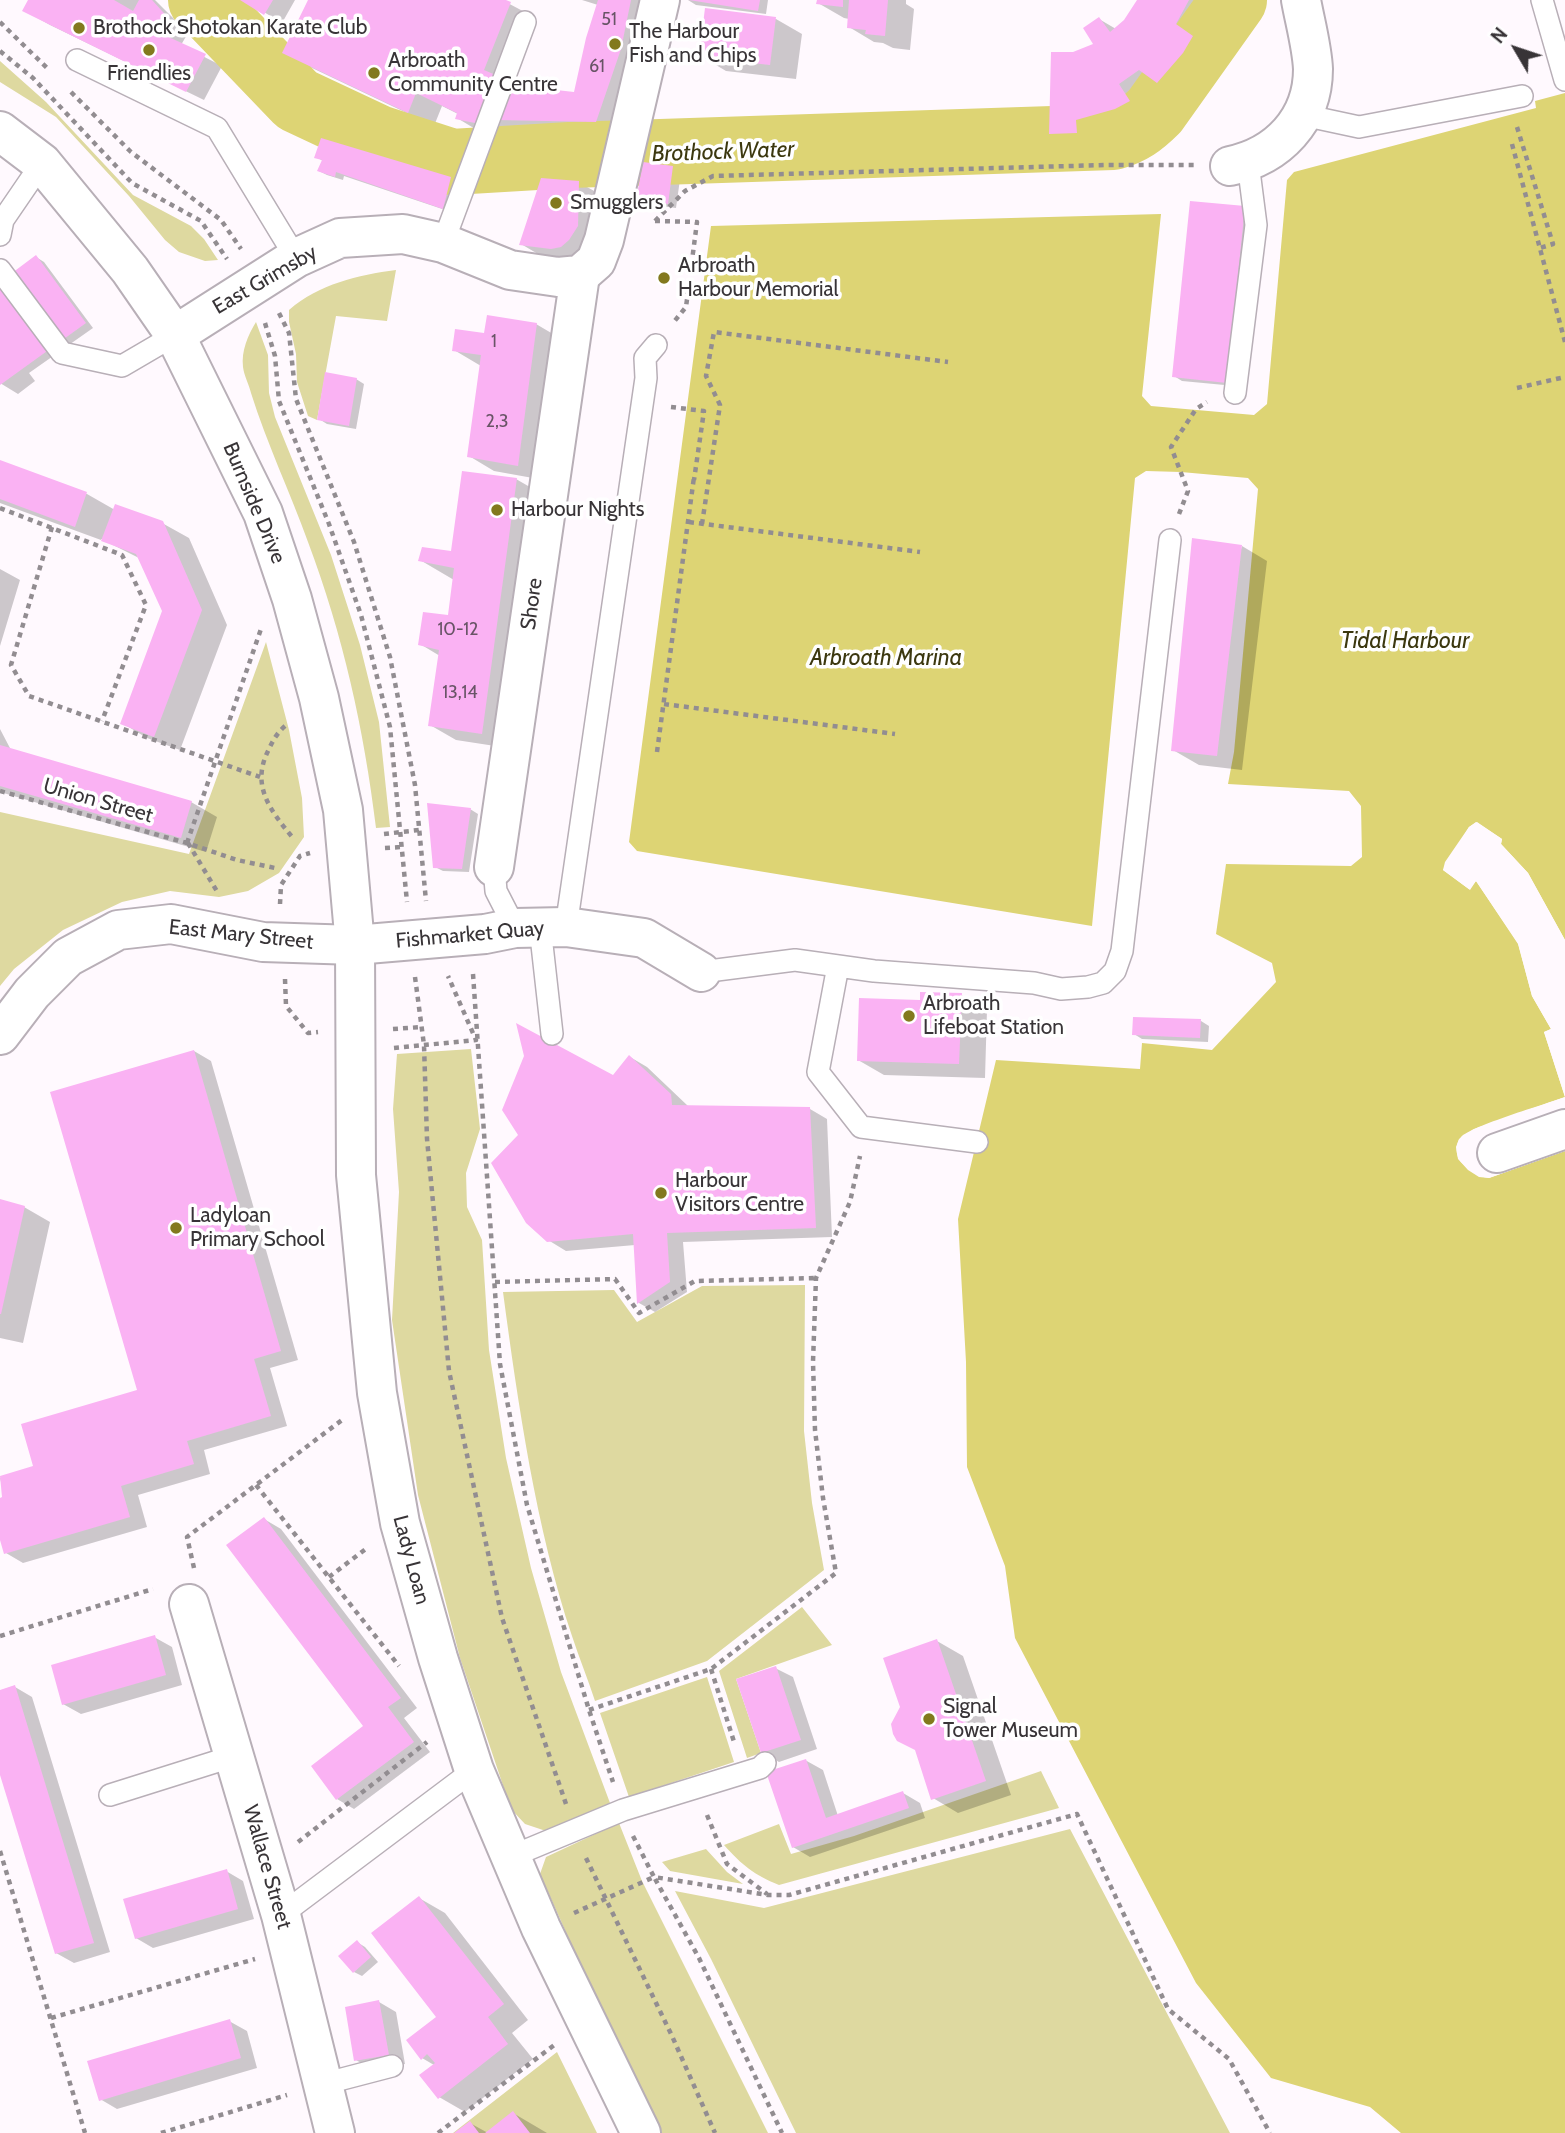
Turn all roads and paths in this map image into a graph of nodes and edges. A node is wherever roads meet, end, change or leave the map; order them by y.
1 (660, 0) edge
2 (1301, 0) edge
3 (1542, 0) edge
4 (0, 22) edge
5 (525, 22) dead end
6 (0, 51) edge
7 (77, 60) dead end
8 (55, 76) dead end
9 (1565, 80) edge
10 (65, 86) dead end
11 (1515, 98) joint
12 (1303, 114) junction
13 (0, 131) edge
14 (1512, 144) dead end
15 (42, 163) junction
16 (1237, 165) junction
17 (608, 221) junction
18 (655, 221) junction
19 (0, 235) edge
20 (443, 243) junction
21 (1540, 248) junction
22 (241, 250) dead end
23 (296, 258) junction
24 (227, 259) dead end
25 (0, 270) edge
26 (580, 275) junction
27 (275, 306) dead end
28 (262, 314) dead end
29 (175, 335) junction
30 (1565, 342) edge
31 (656, 345) joint
32 (948, 362) dead end
33 (1565, 377) edge
34 (1517, 388) dead end
35 (1235, 393) dead end
36 (642, 405) junction
37 (1196, 409) dead end
38 (694, 477) dead end
39 (691, 502) junction
40 (0, 508) edge
41 (688, 522) junction
42 (702, 524) junction
43 (52, 527) junction
44 (1170, 540) joint
45 (920, 552) dead end
46 (292, 599) junction
47 (319, 698) junction
48 (664, 704) junction
49 (102, 721) junction
50 (895, 734) dead end
51 (657, 752) dead end
52 (215, 760) junction
53 (260, 777) junction
54 (0, 791) edge
55 (419, 830) junction
56 (400, 832) junction
57 (376, 834) dead end
58 (293, 838) dead end
59 (187, 843) junction
60 (402, 846) junction
61 (378, 849) dead end
62 (305, 854) dead end
63 (494, 867) joint
64 (275, 868) dead end
65 (406, 894) dead end
66 (220, 897) dead end
67 (280, 905) dead end
68 (540, 927) junction
69 (431, 939) junction
70 (355, 945) junction
71 (838, 966) junction
72 (701, 972) joint
73 (473, 977) dead end
74 (416, 984) dead end
75 (285, 991) dead end
76 (422, 1027) junction
77 (398, 1029) dead end
78 (322, 1032) dead end
79 (552, 1034) dead end
80 (0, 1035) edge
81 (476, 1040) junction
82 (424, 1045) junction
83 (390, 1048) dead end
84 (861, 1127) junction
85 (1565, 1129) edge
86 (977, 1142) dead end
87 (1497, 1153) dead end
88 (816, 1278) junction
89 (495, 1282) junction
90 (377, 1393) junction
91 (256, 1485) junction
92 (178, 1588) junction
93 (0, 1636) edge
94 (712, 1669) junction
95 (404, 1673) dead end
96 (589, 1710) junction
97 (457, 1719) junction
98 (234, 1756) junction
99 (765, 1763) dead end
100 (474, 1770) junction
101 (744, 1773) junction
102 (110, 1795) dead end
103 (623, 1810) junction
104 (574, 1831) junction
105 (716, 1842) dead end
106 (0, 1851) edge
107 (510, 1857) junction
108 (267, 1866) junction
109 (654, 1877) junction
110 (768, 1895) junction
111 (605, 1899) junction
112 (541, 1928) junction
113 (286, 1932) junction
114 (51, 2018) junction
115 (586, 2020) junction
116 (392, 2066) dead end
117 (323, 2084) junction
118 (85, 2133) edge
119 (161, 2133) edge
120 (334, 2133) edge
121 (438, 2133) edge
122 (641, 2133) edge
123 (715, 2133) edge
124 (782, 2133) edge
125 (1270, 2133) edge

1 - 17 street
2 - 12 street
3 - 9 lane
4 - 8 path
5 - 20 lane
6 - 24 path
7 - 23 lane
10 - 22 path
11 - 12 lane
11 - 21 path
12 - 16 street
13 - 15 street, Burnside Drive
14 - 21 path
15 - 19 lane
15 - 29 street, Burnside Drive
16 - 18 path
16 - 35 lane
17 - 18 path
17 - 26 street
18 - 31 path
20 - 23 street, East Grimsby
20 - 26 street, East Grimsby
21 - 30 path
23 - 29 street, East Grimsby
25 - 29 lane
26 - 63 street, Shore
27 - 55 path
28 - 56 path
29 - 46 street, Burnside Drive
31 - 36 lane
32 - 42 path
33 - 34 path
36 - 39 path
36 - 68 lane
37 - 44 path
38 - 39 path
39 - 41 path
40 - 43 path
41 - 42 path
41 - 48 path
42 - 45 path
43 - 49 path
43 - 49 path
44 - 71 lane
46 - 47 street, Burnside Drive
46 - 52 path
47 - 53 path
47 - 70 street, Burnside Drive
48 - 50 path
48 - 51 path
49 - 52 path
52 - 53 path
52 - 59 path
53 - 58 path
54 - 59 path, Union Street
55 - 56 path
55 - 69 path
56 - 57 path
56 - 60 path
59 - 64 path, Union Street
59 - 66 path
60 - 61 path
60 - 65 path
62 - 67 path
63 - 68 lane, Shore
68 - 69 street, Fishmarket Quay
68 - 72 street, Fishmarket Quay
68 - 79 lane
69 - 70 street, Fishmarket Quay
69 - 81 path
70 - 80 street, East Mary Street
70 - 90 street, Lady Loan
71 - 72 lane
71 - 84 lane
73 - 81 path
74 - 76 path
75 - 78 path
76 - 77 path
76 - 82 path
81 - 82 path
81 - 89 path
82 - 83 path
82 - 104 path
84 - 86 lane
84 - 88 path
85 - 87 street
88 - 89 path
88 - 94 path
89 - 96 path
90 - 91 path
90 - 97 street, Lady Loan
91 - 92 path
91 - 95 path
92 - 93 path
92 - 98 street, Wallace Street
94 - 96 path
94 - 101 path
96 - 103 path
97 - 100 street, Lady Loan
97 - 108 path
98 - 102 lane
98 - 108 street, Wallace Street
99 - 101 lane
100 - 107 street, Lady Loan
100 - 113 lane
101 - 103 lane
103 - 104 lane
103 - 109 path
104 - 107 lane
104 - 111 path
105 - 110 path
106 - 114 path
107 - 112 street, Lady Loan
108 - 113 street, Wallace Street
109 - 110 path
109 - 111 path
109 - 124 path
110 - 125 path
111 - 112 path
111 - 123 path
112 - 115 street, Lady Loan
113 - 114 path
113 - 117 street, Wallace Street
114 - 118 path
115 - 121 path
115 - 122 street, Lady Loan
116 - 117 lane
117 - 119 path
117 - 120 street, Wallace Street

